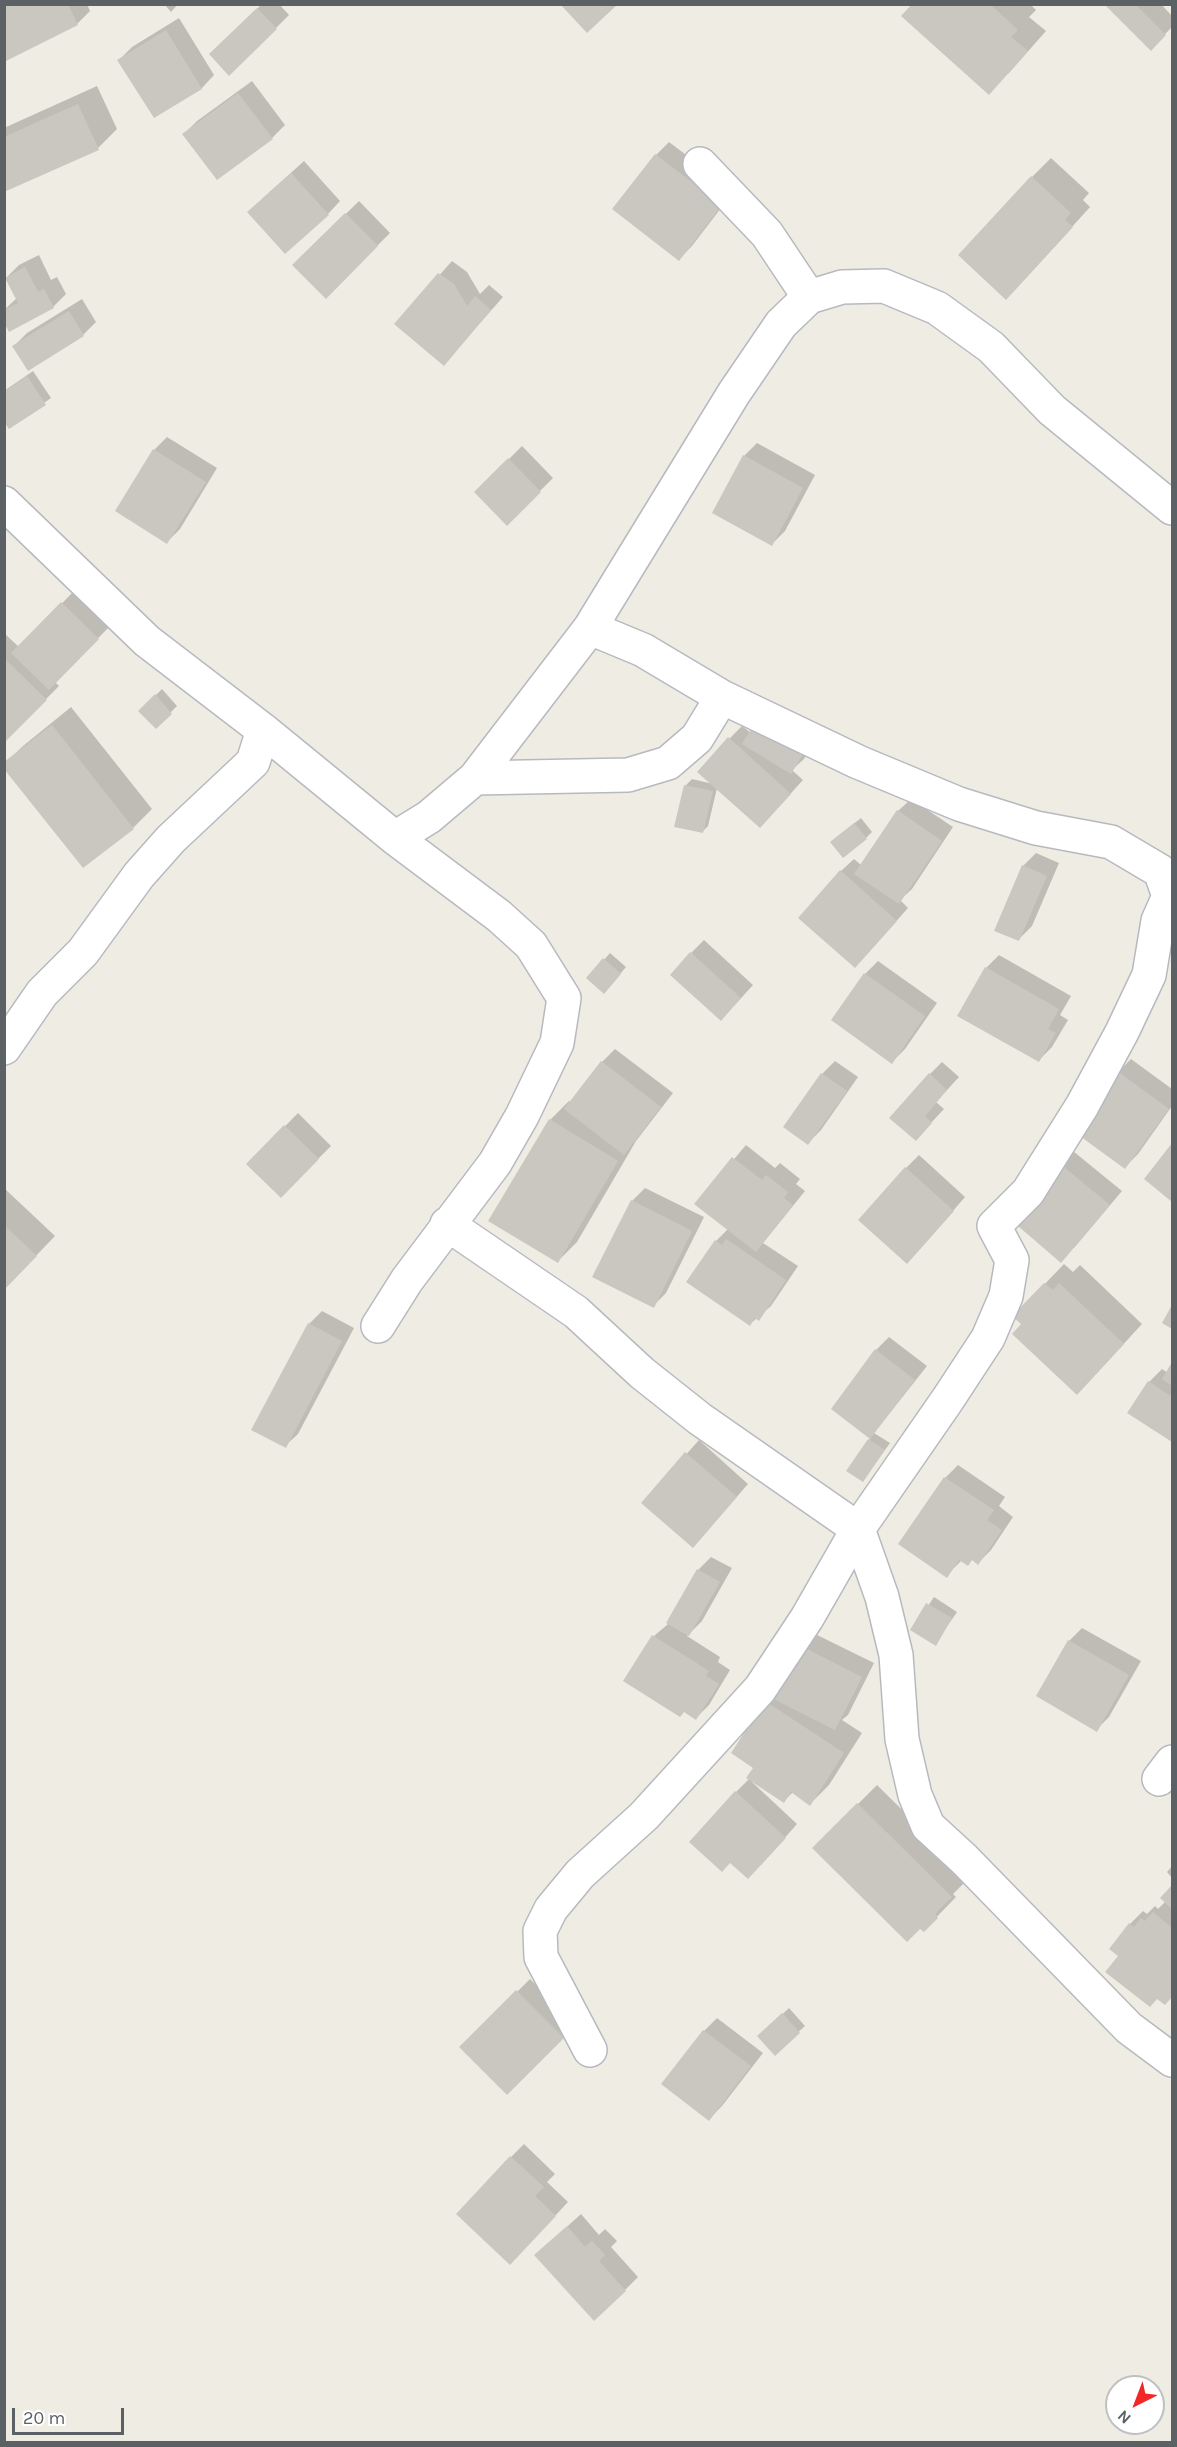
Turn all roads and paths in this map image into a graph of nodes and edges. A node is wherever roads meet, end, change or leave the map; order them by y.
1 (700, 164) dead end
2 (809, 297) junction
3 (4, 504) edge
4 (1173, 508) edge
5 (590, 628) junction
6 (722, 697) junction
7 (263, 730) junction
8 (475, 778) junction
9 (395, 838) junction
10 (4, 1048) edge
11 (447, 1224) junction
12 (378, 1326) dead end
13 (858, 1529) junction
14 (590, 2050) dead end
15 (1173, 2060) edge

1 - 2 street
2 - 4 street
2 - 5 street
3 - 7 street
5 - 6 street
5 - 8 street
6 - 8 street
6 - 13 street
7 - 9 street
7 - 10 street
8 - 9 street
9 - 11 street
11 - 12 street
11 - 13 street
13 - 14 street
13 - 15 street

